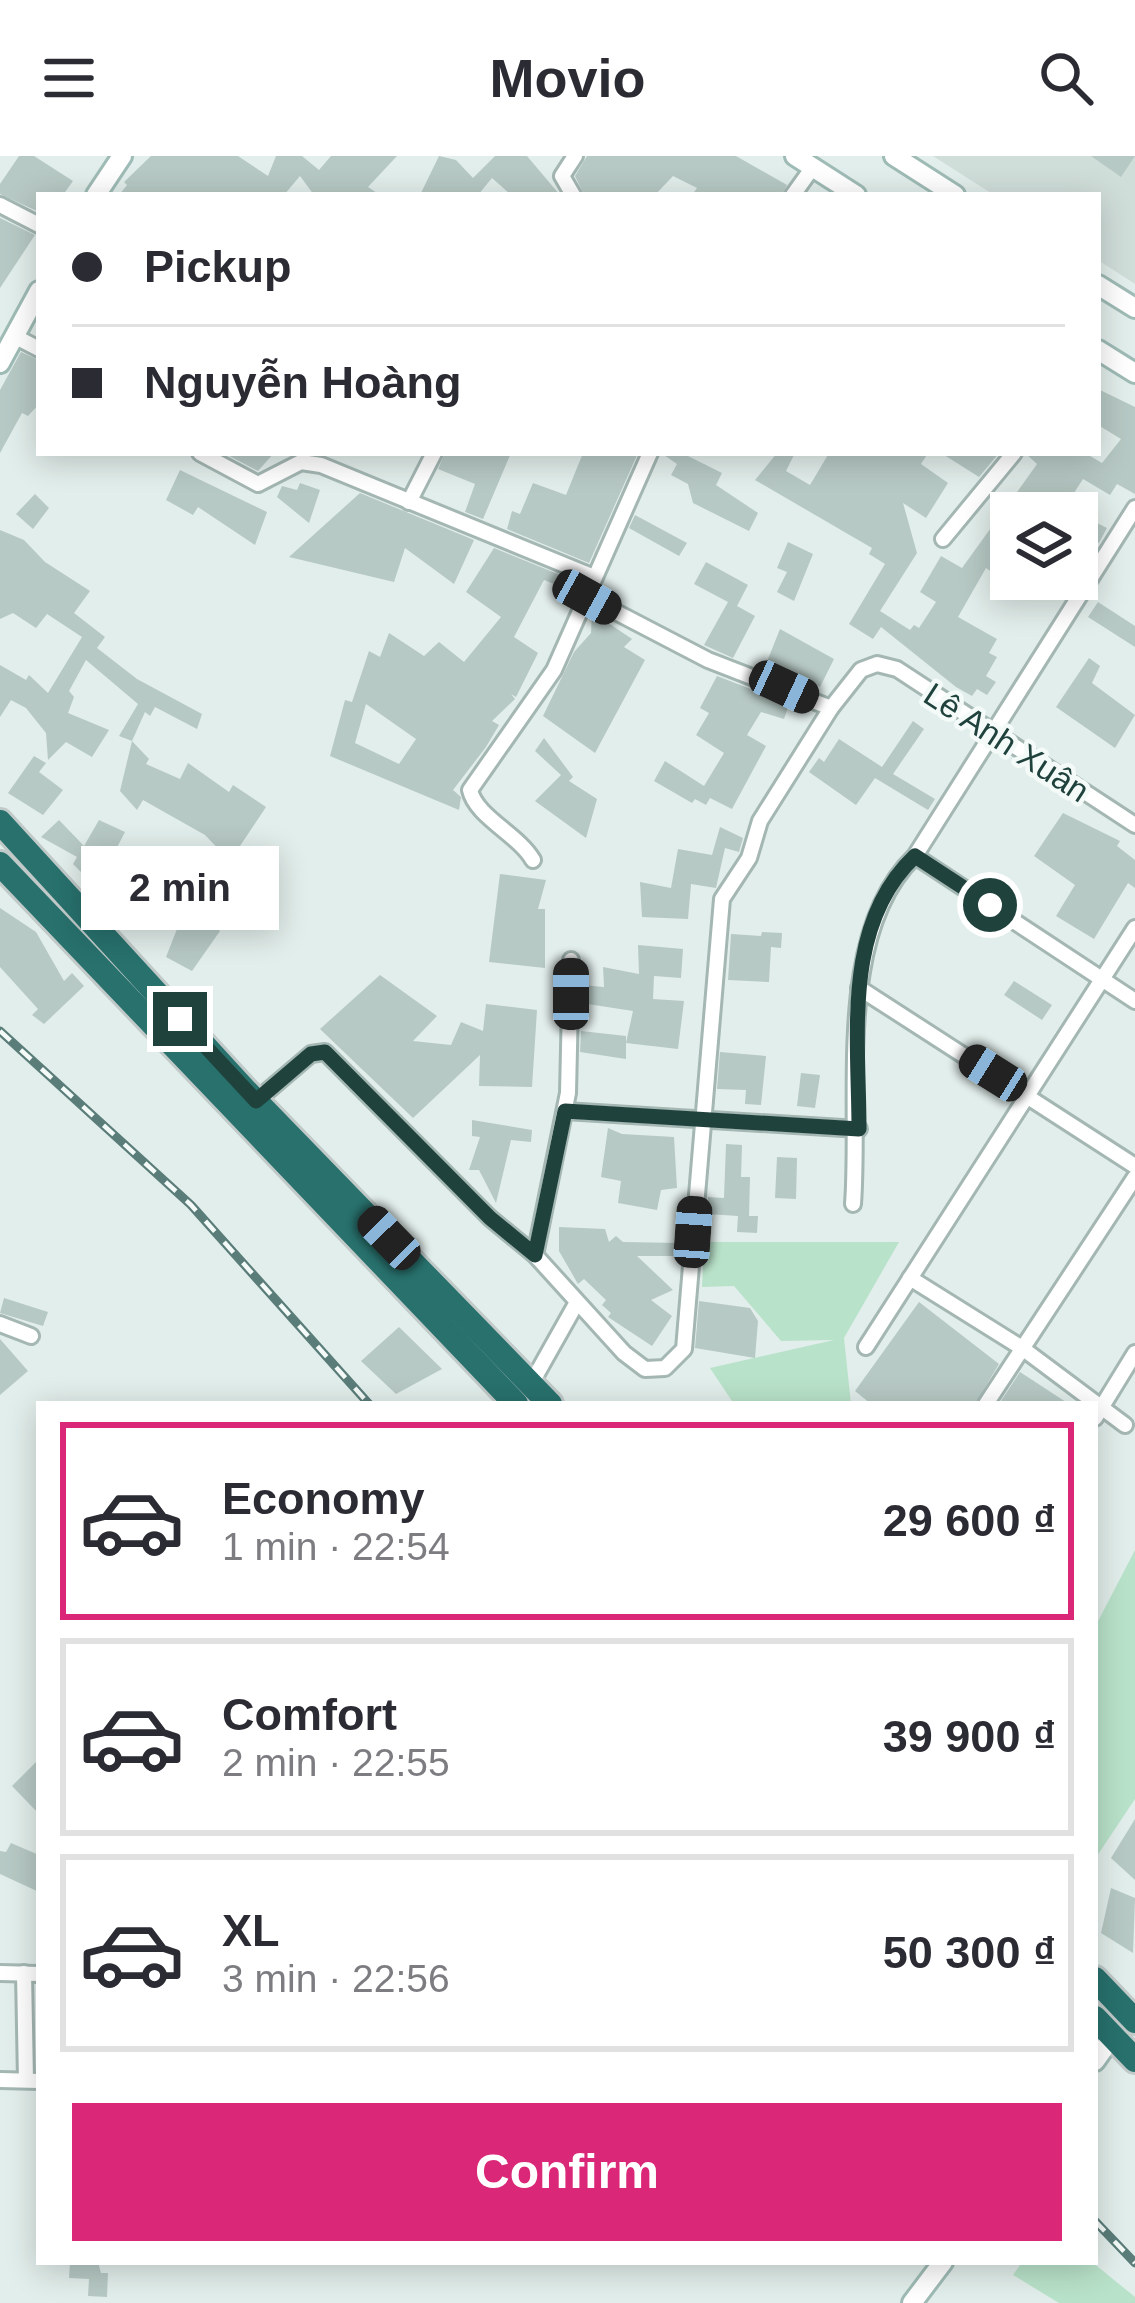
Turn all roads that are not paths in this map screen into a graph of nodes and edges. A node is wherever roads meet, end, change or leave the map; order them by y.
1 (122, 156) edge
2 (574, 156) edge
3 (794, 156) edge
4 (893, 156) edge
5 (812, 167) junction
6 (98, 192) edge
7 (571, 192) edge
8 (795, 192) edge
9 (851, 192) edge
10 (951, 192) edge
11 (0, 205) edge
12 (36, 223) edge
13 (1101, 287) edge
14 (36, 296) edge
15 (1135, 308) edge
16 (14, 336) junction
17 (36, 347) edge
18 (1101, 352) edge
19 (0, 363) edge
20 (1135, 373) edge
21 (206, 456) edge
22 (432, 456) edge
23 (649, 456) edge
24 (1012, 456) edge
25 (409, 502) junction
26 (1135, 508) edge
27 (943, 539) dead end
28 (594, 577) junction
29 (587, 597) junction
30 (831, 709) junction
31 (992, 735) junction
32 (0, 822) edge
33 (1135, 825) edge
34 (915, 856) junction
35 (533, 860) dead end
36 (0, 864) edge
37 (1135, 928) edge
38 (571, 960) dead end
39 (1102, 980) junction
40 (859, 988) junction
41 (1135, 1001) edge
42 (1027, 1095) junction
43 (256, 1101) junction
44 (565, 1111) junction
45 (702, 1117) junction
46 (859, 1129) junction
47 (1135, 1166) edge
48 (1135, 1177) edge
49 (853, 1204) dead end
50 (535, 1255) junction
51 (910, 1278) junction
52 (576, 1304) junction
53 (0, 1324) edge
54 (31, 1336) dead end
55 (866, 1347) dead end
56 (1022, 1348) junction
57 (1135, 1353) edge
58 (524, 1394) edge
59 (988, 1401) edge
60 (1084, 1401) edge
61 (1098, 1413) edge
62 (1125, 1425) dead end
63 (0, 1973) edge
64 (32, 1973) edge
65 (1098, 1982) edge
66 (1135, 2021) edge
67 (1104, 2027) edge
68 (1135, 2060) edge
69 (0, 2080) edge
70 (33, 2081) edge
71 (941, 2265) edge
72 (912, 2303) edge

1 - 6 main road
2 - 7 street
3 - 5 main road
4 - 10 main road
5 - 8 street
5 - 9 main road
11 - 12 street
13 - 15 main road
14 - 16 main road
16 - 17 street
16 - 19 main road
18 - 20 main road
21 - 25 street
22 - 25 street
23 - 28 street
24 - 27 street
25 - 28 street
26 - 31 street
28 - 29 street
29 - 30 street
29 - 35 street
30 - 31 street, Lê Anh Xuân
30 - 45 street
31 - 33 street, Lê Anh Xuân
31 - 34 street
32 - 43 highway
34 - 39 street
34 - 40 street
36 - 58 highway
37 - 39 street
38 - 44 street
39 - 41 street
39 - 42 street
40 - 42 street
40 - 46 street
42 - 47 street
42 - 51 street
43 - 50 street
43 - 58 highway
44 - 45 street
44 - 50 street
45 - 46 street
45 - 52 street
46 - 49 street
48 - 56 street
50 - 52 street
51 - 55 street
51 - 56 street
52 - 58 street
53 - 54 street
56 - 59 street
56 - 60 street
57 - 61 street
61 - 62 street
63 - 64 street
64 - 70 street
65 - 66 highway
67 - 68 highway
69 - 70 street
71 - 72 main road

